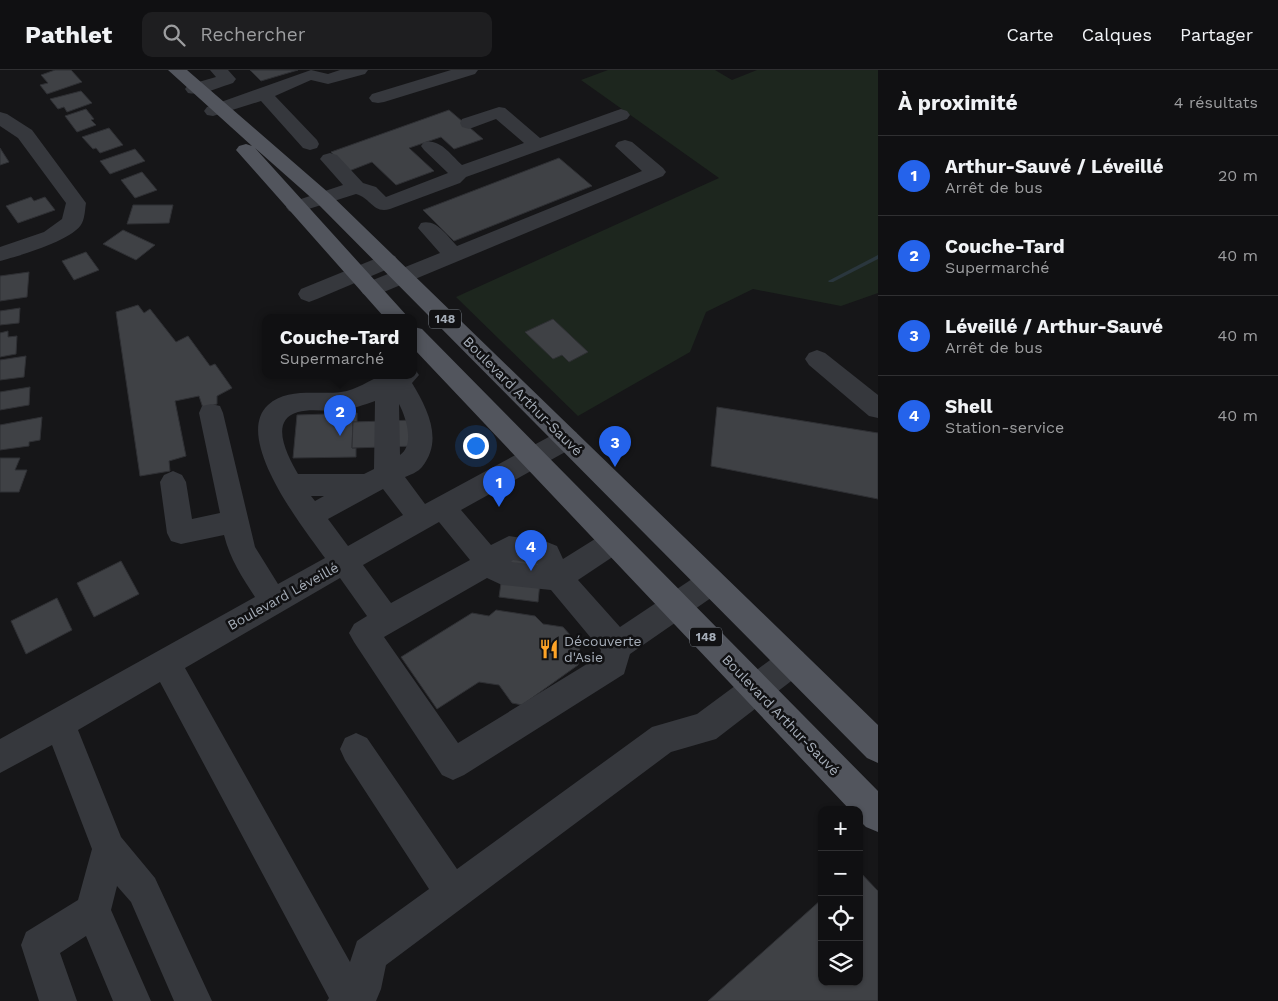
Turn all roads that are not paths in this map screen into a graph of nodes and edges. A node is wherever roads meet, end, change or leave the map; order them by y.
1 (219, 70) edge
2 (469, 70) edge
3 (356, 71) edge
4 (179, 72) edge
5 (308, 73) edge
6 (196, 89) junction
7 (264, 94) junction
8 (378, 98) junction
9 (216, 109) junction
10 (393, 113) dead end
11 (621, 115) dead end
12 (0, 118) edge
13 (469, 123) dead end
14 (310, 144) dead end
15 (537, 145) junction
16 (431, 146) dead end
17 (625, 146) dead end
18 (330, 159) dead end
19 (459, 173) junction
20 (356, 188) junction
21 (323, 198) junction
22 (296, 207) junction
23 (428, 228) dead end
24 (0, 254) edge
25 (454, 255) junction
26 (386, 261) junction
27 (402, 277) junction
28 (364, 282) junction
29 (309, 294) dead end
30 (394, 314) edge
31 (417, 338) edge
32 (438, 360) junction
33 (812, 361) dead end
34 (417, 370) edge
35 (396, 379) edge
36 (401, 379) edge
37 (402, 379) edge
38 (867, 411) edge
39 (211, 413) dead end
40 (568, 439) junction
41 (533, 458) junction
42 (378, 479) junction
43 (173, 482) dead end
44 (291, 485) junction
45 (432, 513) junction
46 (310, 516) junction
47 (235, 521) junction
48 (614, 542) junction
49 (344, 562) junction
50 (488, 563) junction
51 (558, 578) junction
52 (711, 582) junction
53 (274, 602) junction
54 (677, 607) junction
55 (388, 620) junction
56 (617, 646) junction
57 (792, 662) junction
58 (166, 663) junction
59 (756, 690) junction
60 (58, 723) junction
61 (878, 746) edge
62 (356, 749) dead end
63 (0, 757) edge
64 (878, 815) edge
65 (109, 849) junction
66 (452, 893) junction
67 (93, 911) junction
68 (348, 1000) edge
69 (58, 1001) edge
70 (132, 1001) edge
71 (193, 1001) edge

1 - 6 street
2 - 8 street
3 - 5 street
3 - 8 street
4 - 6 main road, Boulevard Arthur-Sauvé / 148
5 - 7 street
6 - 9 main road, Boulevard Arthur-Sauvé / 148
7 - 9 street
7 - 14 street
8 - 10 street
9 - 21 main road, Boulevard Arthur-Sauvé / 148
9 - 22 main road, Boulevard Arthur-Sauvé / 148
11 - 15 street
12 - 24 street
13 - 15 street
15 - 19 street
16 - 19 street
17 - 25 street
18 - 20 street
19 - 20 street
20 - 21 street
21 - 22 street
21 - 26 main road, Boulevard Arthur-Sauvé / 148
22 - 28 main road, Boulevard Arthur-Sauvé / 148
23 - 25 street
25 - 27 street
26 - 27 main road, Boulevard Arthur-Sauvé / 148
26 - 28 street
27 - 28 street
27 - 40 main road, Boulevard Arthur-Sauvé / 148
28 - 29 street
28 - 30 main road, Boulevard Arthur-Sauvé / 148
31 - 32 main road, Boulevard Arthur-Sauvé / 148
32 - 34 street
32 - 41 main road, Boulevard Arthur-Sauvé / 148
33 - 38 street
35 - 44 street
36 - 42 street
37 - 42 street
39 - 47 street
40 - 41 street, Boulevard Léveillé
40 - 52 main road, Boulevard Arthur-Sauvé / 148
41 - 45 street, Boulevard Léveillé
41 - 48 main road, Boulevard Arthur-Sauvé / 148
42 - 44 street
42 - 45 street
42 - 46 street
43 - 47 street
44 - 46 street
45 - 49 street, Boulevard Léveillé
45 - 50 street
46 - 49 street
47 - 53 street
48 - 51 street
48 - 54 main road, Boulevard Arthur-Sauvé / 148
49 - 53 street, Boulevard Léveillé
49 - 55 street
50 - 51 street
50 - 55 street
51 - 56 street
52 - 54 street
52 - 57 main road, Boulevard Arthur-Sauvé / 148
53 - 58 street, Boulevard Léveillé
54 - 56 street
54 - 59 main road, Boulevard Arthur-Sauvé / 148
55 - 56 street
57 - 59 street
57 - 61 main road, Boulevard Arthur-Sauvé / 148
58 - 60 street, Boulevard Léveillé
58 - 68 street
59 - 64 main road, Boulevard Arthur-Sauvé / 148
59 - 66 street
60 - 63 street, Boulevard Léveillé
60 - 65 street
62 - 66 street
65 - 67 street
65 - 71 street
66 - 68 street
67 - 69 street
67 - 70 street

